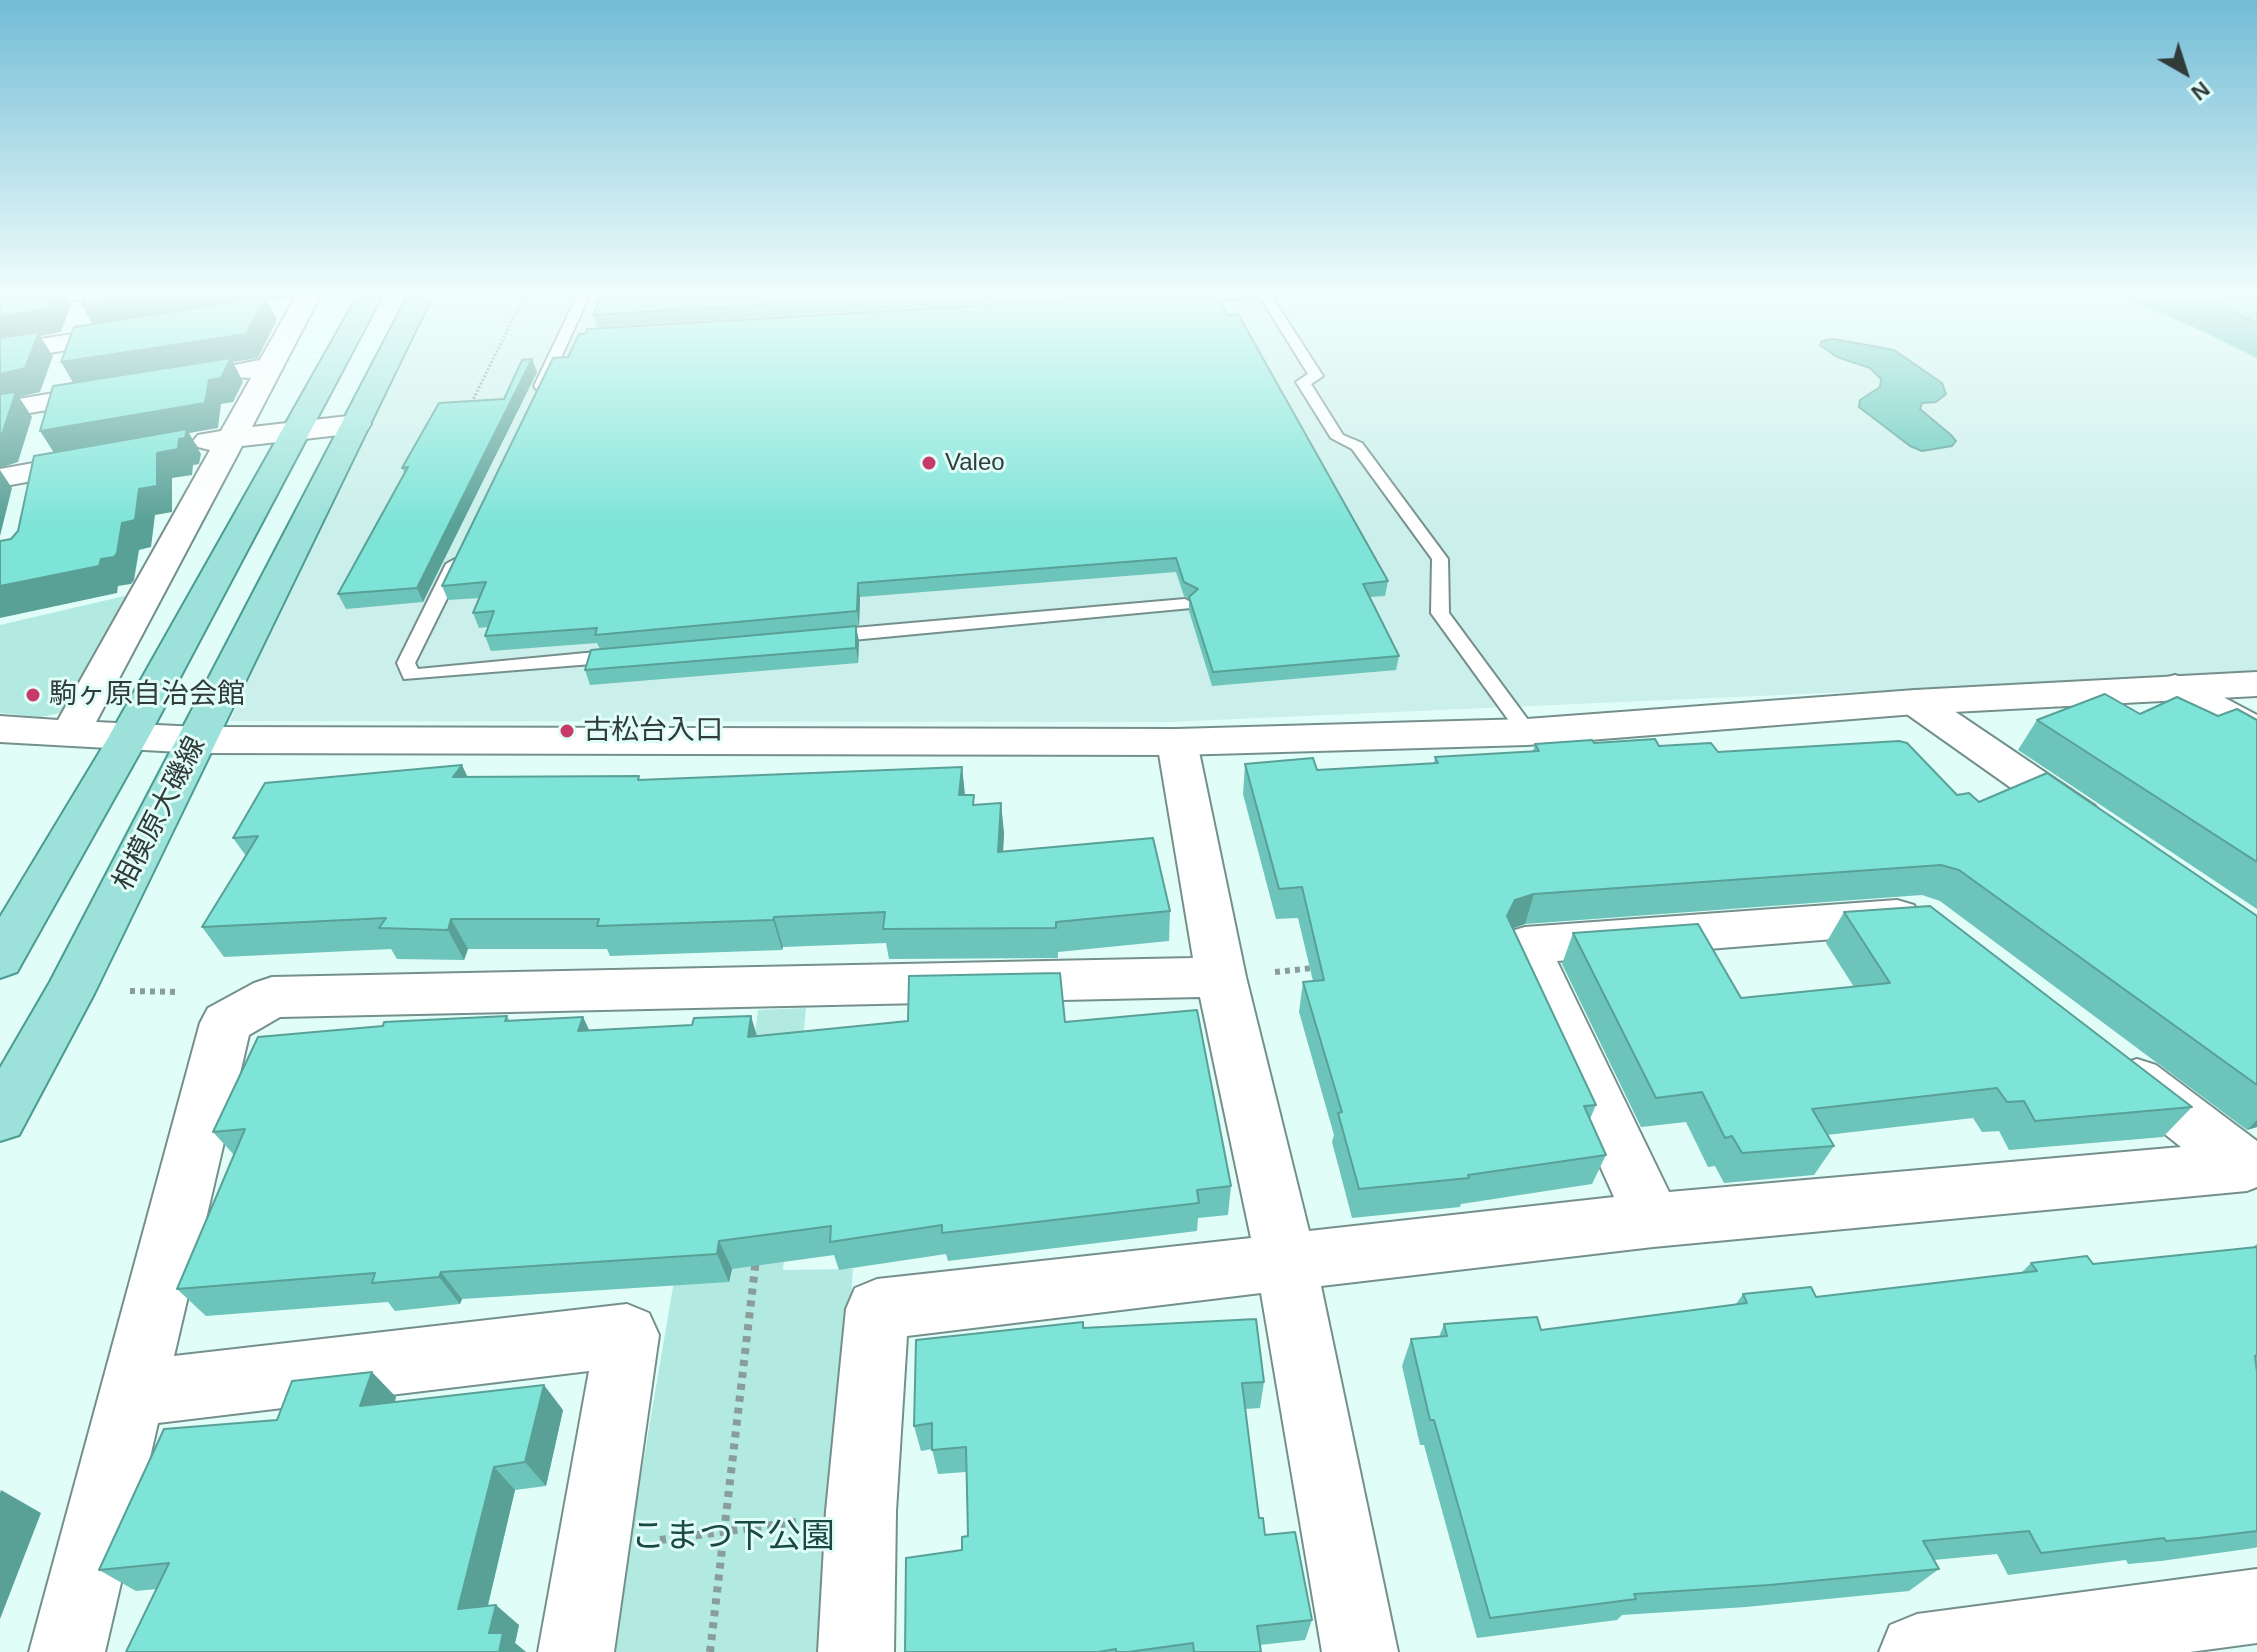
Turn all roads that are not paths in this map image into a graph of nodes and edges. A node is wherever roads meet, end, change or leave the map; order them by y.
1 (64, 369) edge
2 (256, 369) edge
3 (269, 369) edge
4 (331, 369) edge
5 (384, 369) edge
6 (553, 369) edge
7 (1312, 369) edge
8 (224, 374) edge
9 (131, 389) edge
10 (54, 401) junction
11 (531, 406) edge
12 (0, 410) edge
13 (357, 424) junction
14 (297, 432) junction
15 (230, 437) junction
16 (184, 445) edge
17 (109, 458) edge
18 (38, 461) junction
19 (0, 478) edge
20 (462, 549) edge
21 (1185, 604) dead end
22 (806, 638) edge
23 (632, 654) edge
24 (2257, 684) edge
25 (2175, 687) junction
26 (1915, 702) junction
27 (0, 729) edge
28 (1527, 732) junction
29 (2257, 732) edge
30 (69, 734) junction
31 (128, 738) junction
32 (198, 740) junction
33 (1177, 742) junction
34 (2112, 838) edge
35 (1946, 934) edge
36 (0, 959) edge
37 (1221, 977) junction
38 (2097, 1050) edge
39 (0, 1118) edge
40 (2252, 1170) edge
41 (1653, 1220) junction
42 (1286, 1262) junction
43 (132, 1393) junction
44 (2257, 1606) edge
45 (67, 1652) edge
46 (576, 1652) edge
47 (856, 1652) edge
48 (1360, 1652) edge
49 (1917, 1652) edge

1 - 10 street
2 - 8 street
3 - 15 street
4 - 14 main road
5 - 13 main road, 相模原大磯線
6 - 11 lane
7 - 28 lane
9 - 10 street
10 - 12 street
10 - 18 street
13 - 14 street
13 - 32 main road, 相模原大磯線
14 - 15 street
14 - 31 main road
15 - 16 street
15 - 30 street
17 - 18 street
18 - 19 street
20 - 23 lane
21 - 22 lane
24 - 25 street
25 - 26 street
25 - 29 street
26 - 28 street
26 - 34 street
27 - 30 street
28 - 33 street
30 - 31 street
31 - 32 street
31 - 36 main road
32 - 33 street
32 - 39 main road, 相模原大磯線
33 - 37 street
35 - 41 street
37 - 42 street
37 - 43 street
38 - 40 street
40 - 41 street
41 - 42 street
42 - 47 street
42 - 48 street
43 - 45 street
43 - 46 street
44 - 49 street

